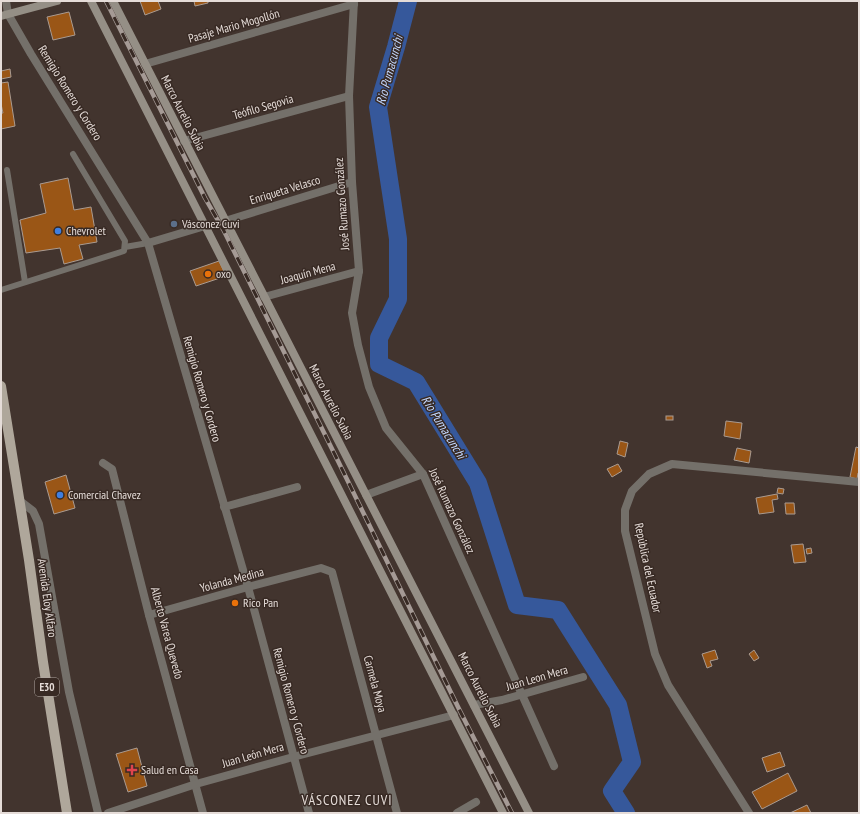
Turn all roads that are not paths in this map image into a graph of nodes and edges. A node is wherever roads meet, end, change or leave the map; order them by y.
1 (6, 1) edge
2 (57, 1) edge
3 (90, 1) edge
4 (112, 1) edge
5 (354, 3) edge
6 (5, 15) edge
7 (145, 64) junction
8 (349, 96) junction
9 (184, 141) junction
10 (73, 154) dead end
11 (7, 170) dead end
12 (352, 182) junction
13 (225, 221) junction
14 (205, 226) junction
15 (148, 243) junction
16 (125, 246) junction
17 (359, 271) junction
18 (25, 282) junction
19 (1, 290) edge
20 (264, 297) junction
21 (1, 386) edge
22 (103, 463) dead end
23 (423, 474) junction
24 (859, 482) edge
25 (296, 487) dead end
26 (366, 495) junction
27 (20, 501) junction
28 (224, 507) junction
29 (321, 568) joint
30 (248, 587) junction
31 (149, 615) junction
32 (583, 677) dead end
33 (522, 694) junction
34 (474, 705) junction
35 (454, 715) junction
36 (376, 735) junction
37 (293, 757) junction
38 (554, 766) dead end
39 (196, 784) junction
40 (476, 802) dead end
41 (67, 813) edge
42 (98, 813) edge
43 (108, 813) edge
44 (203, 813) edge
45 (309, 813) edge
46 (397, 813) edge
47 (458, 813) edge
48 (503, 813) edge
49 (529, 813) edge
50 (749, 813) edge

1 - 6 street, Remigio Romero y Cordero
2 - 6 main road
3 - 14 main road
4 - 7 main road, Marco Aurelio Subia
5 - 7 street, Pasaje Mario Mogollón
5 - 8 street, José Rumazo González
6 - 15 street, Remigio Romero y Cordero
7 - 9 main road, Marco Aurelio Subia
8 - 9 street, Teófilo Segovia
8 - 12 street, José Rumazo González
9 - 13 main road, Marco Aurelio Subia
10 - 16 lane
11 - 18 lane
12 - 13 street, Enriqueta Velasco
12 - 17 street, José Rumazo González
13 - 20 main road, Marco Aurelio Subia
14 - 15 street
14 - 35 main road
15 - 16 lane
15 - 28 street, Remigio Romero y Cordero
16 - 18 lane
17 - 20 street, Joaquín Mena
17 - 23 street, José Rumazo González
18 - 19 lane
20 - 26 main road, Marco Aurelio Subia
21 - 27 main road, Avenida Eloy Alfaro / E30
22 - 31 street, Alberto Varea Quevedo
23 - 26 street
23 - 33 street, José Rumazo González
24 - 50 street, República del Ecuador
25 - 28 street
26 - 34 main road, Marco Aurelio Subia
27 - 41 main road, Avenida Eloy Alfaro / E30
27 - 42 street
28 - 30 street, Remigio Romero y Cordero
29 - 30 street, Yolanda Medina
29 - 36 street, Carmela Moya
30 - 31 street, Yolanda Medina
30 - 37 street, Remigio Romero y Cordero
31 - 39 street, Alberto Varea Quevedo
32 - 33 street, Juan Leon Mera
33 - 34 street, Juan Leon Mera
33 - 38 street, José Rumazo González
34 - 49 main road, Marco Aurelio Subia
35 - 36 street, Juan León Mera
35 - 48 main road
36 - 37 street, Juan León Mera
36 - 46 street, Carmela Moya
37 - 39 street, Juan León Mera
37 - 45 street, Remigio Romero y Cordero
39 - 43 street, Juan León Mera
39 - 44 street, Alberto Varea Quevedo
40 - 47 street

